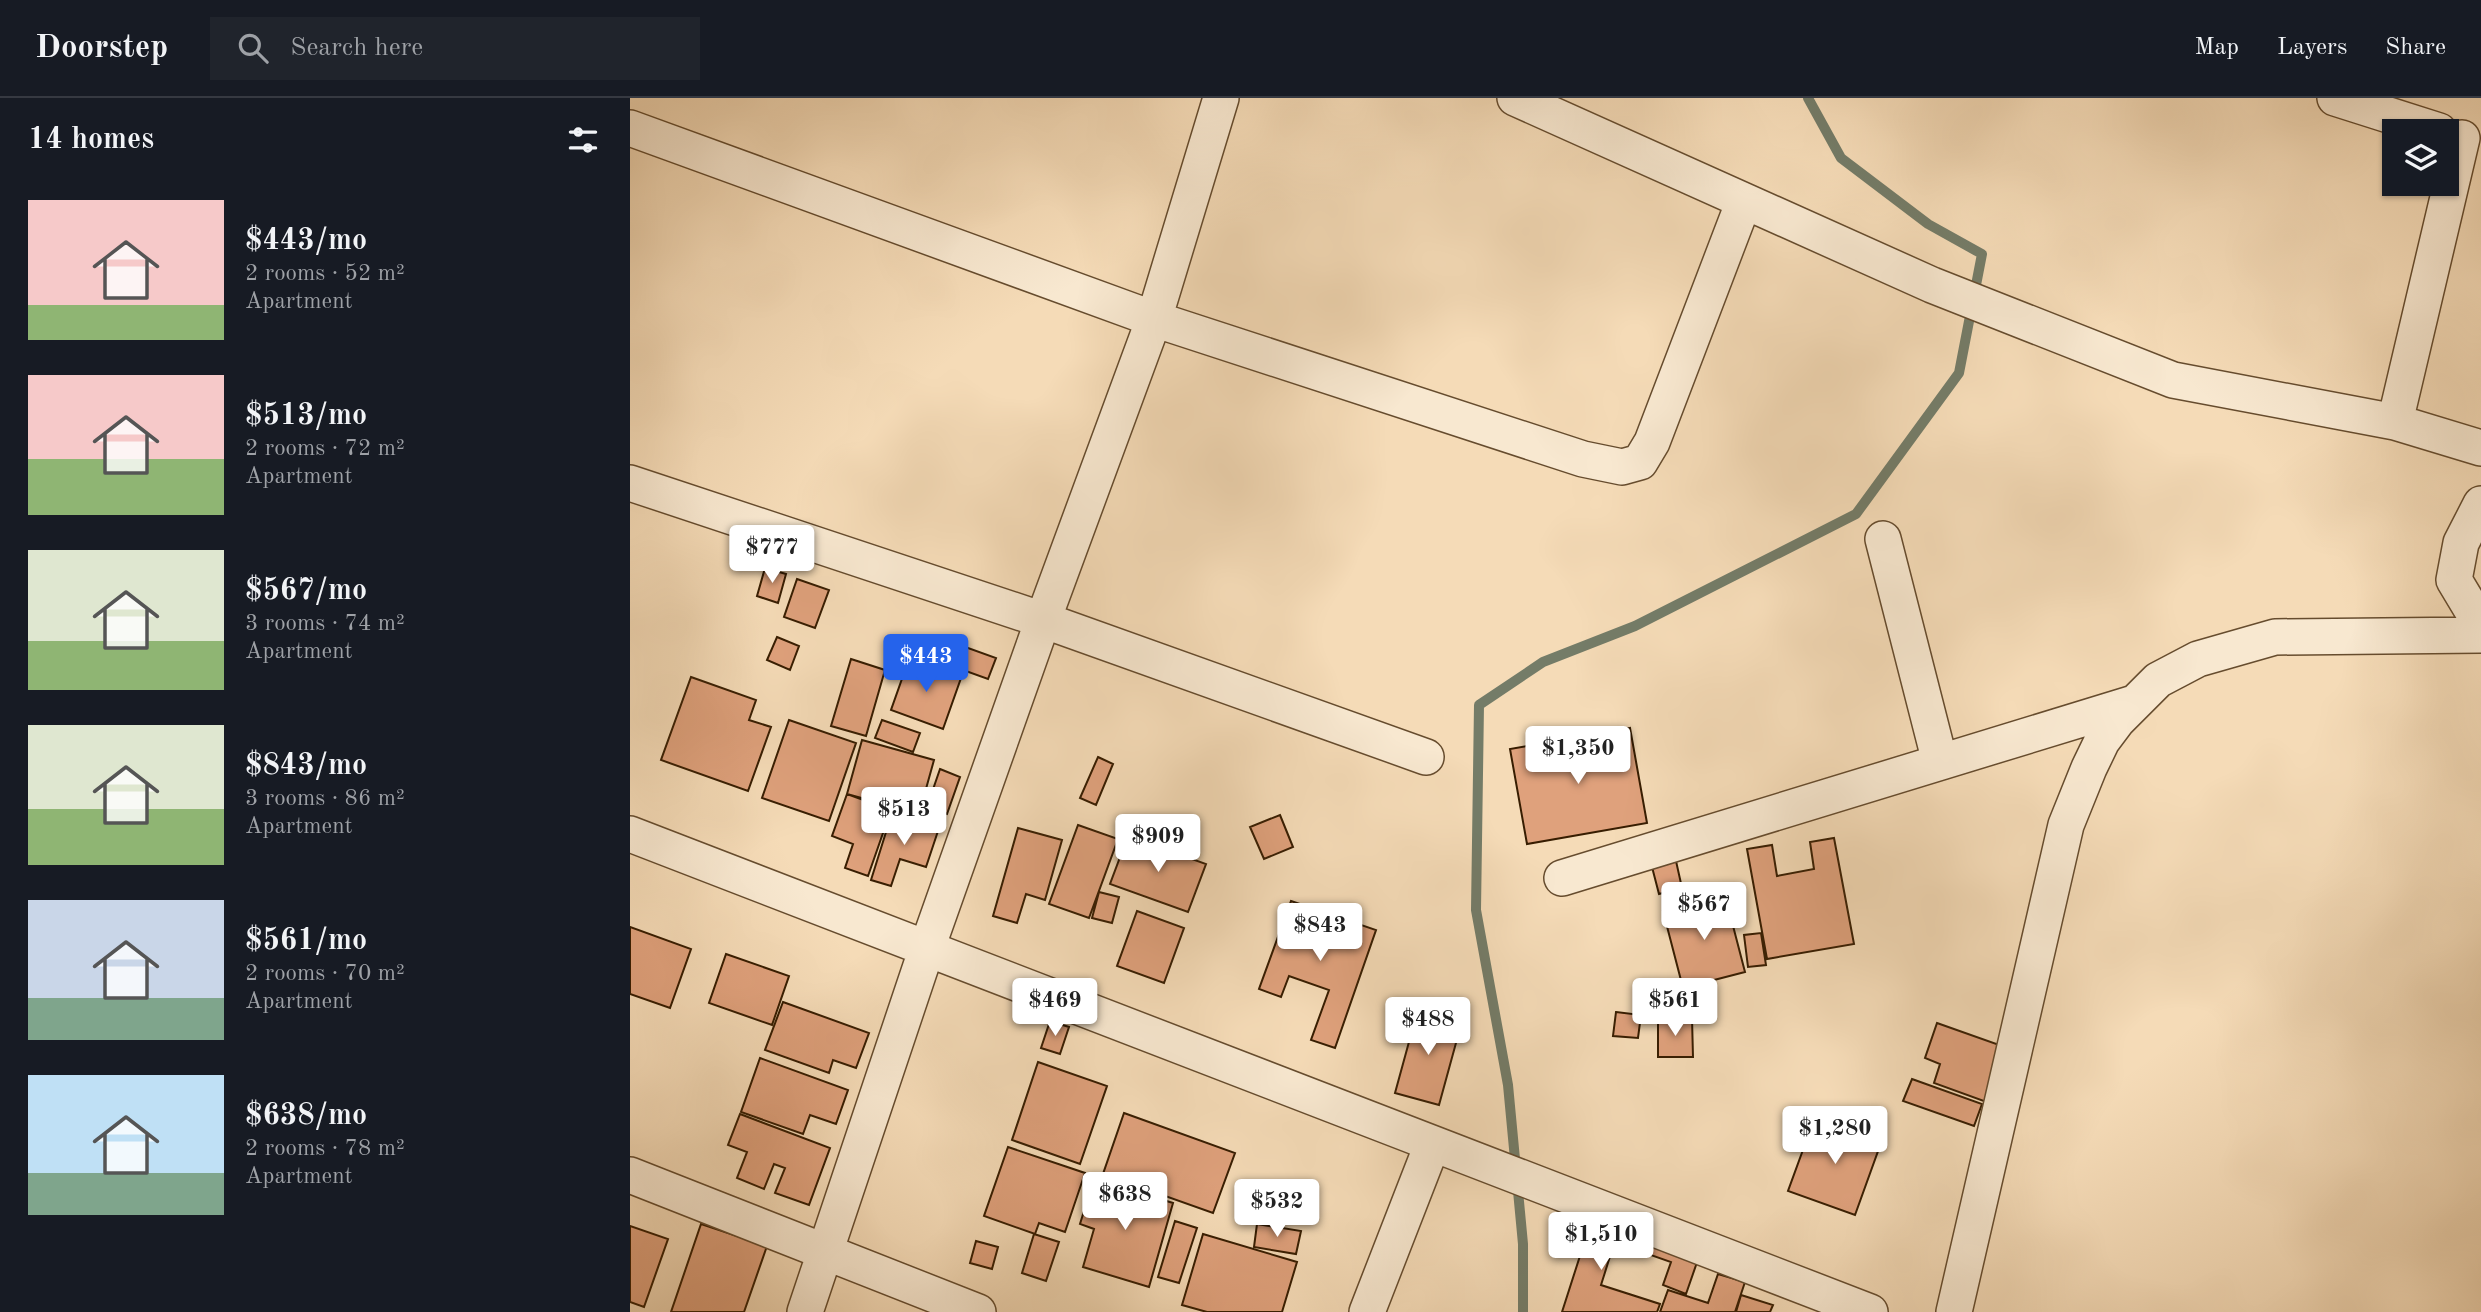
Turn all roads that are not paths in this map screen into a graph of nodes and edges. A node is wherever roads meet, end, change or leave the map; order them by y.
1 (1221, 98) edge
2 (1515, 98) edge
3 (2335, 98) edge
4 (2401, 119) edge
5 (630, 128) edge
6 (2444, 196) edge
7 (1744, 201) junction
8 (1154, 319) junction
9 (2395, 422) junction
10 (2481, 448) edge
11 (630, 484) edge
12 (2481, 504) edge
13 (1883, 539) dead end
14 (1043, 620) junction
15 (2481, 625) edge
16 (2481, 635) edge
17 (2134, 703) junction
18 (1426, 757) dead end
19 (1940, 762) junction
20 (630, 834) edge
21 (1562, 878) dead end
22 (927, 948) junction
23 (1432, 1145) junction
24 (630, 1175) edge
25 (825, 1252) junction
26 (805, 1312) edge
27 (978, 1312) edge
28 (1367, 1312) edge
29 (1870, 1312) edge
30 (1954, 1312) edge

1 - 8 street
2 - 7 street
3 - 4 street
5 - 8 street
6 - 9 street
7 - 8 street
7 - 9 street
8 - 14 street
9 - 10 street
11 - 14 street
12 - 15 street
13 - 19 street
14 - 18 street
14 - 22 street
16 - 17 street
17 - 19 street
17 - 30 street
19 - 21 street
20 - 22 street
22 - 23 street
22 - 25 street
23 - 28 street
23 - 29 street
24 - 25 street
25 - 26 street
25 - 27 street

